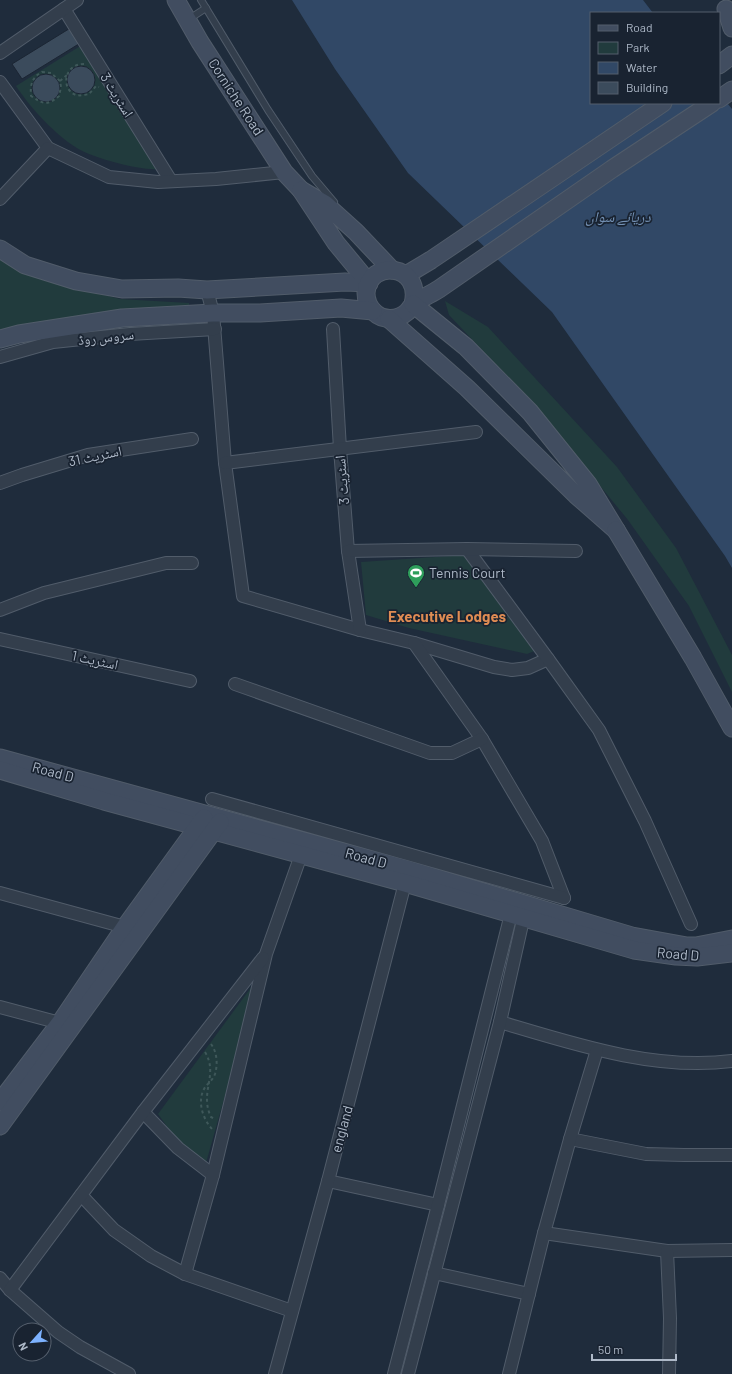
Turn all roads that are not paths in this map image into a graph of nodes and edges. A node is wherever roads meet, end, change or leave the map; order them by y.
1 (77, 0) edge
2 (176, 0) edge
3 (201, 0) edge
4 (725, 7) edge
5 (206, 8) junction
6 (64, 9) junction
7 (187, 20) junction
8 (732, 28) edge
9 (0, 53) edge
10 (0, 82) edge
11 (732, 90) edge
12 (720, 98) edge
13 (662, 104) edge
14 (711, 104) edge
15 (48, 148) junction
16 (284, 172) junction
17 (170, 181) junction
18 (301, 190) junction
19 (0, 199) edge
20 (340, 217) junction
21 (0, 249) edge
22 (399, 272) junction
23 (368, 283) junction
24 (443, 287) junction
25 (207, 290) junction
26 (413, 304) junction
27 (373, 311) junction
28 (389, 319) junction
29 (214, 321) junction
30 (333, 329) dead end
31 (449, 333) junction
32 (0, 339) edge
33 (0, 357) edge
34 (476, 432) dead end
35 (192, 439) dead end
36 (340, 449) junction
37 (225, 463) junction
38 (0, 483) edge
39 (616, 530) junction
40 (466, 549) junction
41 (348, 551) junction
42 (576, 551) dead end
43 (192, 563) dead end
44 (0, 610) edge
45 (360, 630) junction
46 (0, 639) edge
47 (414, 643) junction
48 (548, 659) junction
49 (190, 681) dead end
50 (235, 684) dead end
51 (732, 728) edge
52 (482, 739) junction
53 (0, 758) edge
54 (0, 770) edge
55 (211, 818) junction
56 (301, 855) junction
57 (406, 883) junction
58 (0, 893) edge
59 (519, 908) junction
60 (691, 924) dead end
61 (125, 927) junction
62 (732, 939) edge
63 (732, 953) edge
64 (266, 954) junction
65 (0, 1007) edge
66 (500, 1022) junction
67 (60, 1023) junction
68 (597, 1050) junction
69 (732, 1061) edge
70 (0, 1102) edge
71 (143, 1112) junction
72 (0, 1126) edge
73 (570, 1139) junction
74 (732, 1154) edge
75 (213, 1176) junction
76 (328, 1181) junction
77 (81, 1195) junction
78 (438, 1204) junction
79 (544, 1233) junction
80 (732, 1250) edge
81 (667, 1251) junction
82 (434, 1272) junction
83 (185, 1274) junction
84 (0, 1278) edge
85 (10, 1290) junction
86 (529, 1294) junction
87 (292, 1311) junction
88 (129, 1374) edge
89 (275, 1374) edge
90 (394, 1374) edge
91 (408, 1374) edge
92 (509, 1374) edge
93 (669, 1374) edge

1 - 6 street
2 - 7 street, Corniche Road
3 - 5 lane
4 - 8 street
5 - 7 lane
5 - 20 lane
6 - 9 street
6 - 17 street, اسٹریٹ 3
7 - 16 street, Corniche Road
10 - 15 street
11 - 12 street
13 - 22 street
14 - 24 street
15 - 17 street
15 - 19 street
16 - 17 street
16 - 18 street, Corniche Road
18 - 20 street
18 - 23 street
20 - 22 street
21 - 25 street
22 - 23 street
22 - 26 street
23 - 25 street
23 - 27 street
24 - 26 street
24 - 31 street
25 - 29 street
26 - 28 street
26 - 31 street
27 - 28 street
27 - 29 street
28 - 39 street
29 - 32 street
29 - 33 street, سروس روڈ
29 - 37 street
30 - 36 street, اسٹریٹ 3
31 - 39 street
34 - 36 street
35 - 38 street, اسٹریٹ 31
36 - 37 street
36 - 41 street, اسٹریٹ 3
37 - 45 street
39 - 51 street
40 - 41 street
40 - 42 street
40 - 48 street
41 - 45 street, اسٹریٹ 3
43 - 44 street
45 - 47 street
46 - 49 street, اسٹریٹ 1
47 - 48 street
47 - 52 street
48 - 60 street
50 - 52 street
52 - 55 street
53 - 55 street, Road D
54 - 55 street, Road D
55 - 56 street, Road D
55 - 59 street, Road D
55 - 61 street
55 - 72 street
56 - 57 street, Road D
56 - 64 street
57 - 59 street, Road D
57 - 76 street, england
58 - 61 street
59 - 62 street, Road D
59 - 63 street, Road D
59 - 66 street
59 - 78 street
61 - 67 street
64 - 71 street
64 - 75 street
65 - 67 street
66 - 68 street
66 - 82 street
67 - 70 street
68 - 69 street
68 - 73 street
71 - 75 street
71 - 77 street
73 - 74 street
73 - 79 street
75 - 83 street
76 - 78 street
76 - 87 street, england
77 - 83 street
77 - 85 street
78 - 90 street
79 - 81 street
79 - 86 street
80 - 81 street
81 - 93 street
82 - 86 street
82 - 91 street
83 - 87 street
84 - 85 street
85 - 88 street
86 - 92 street
87 - 89 street, england

